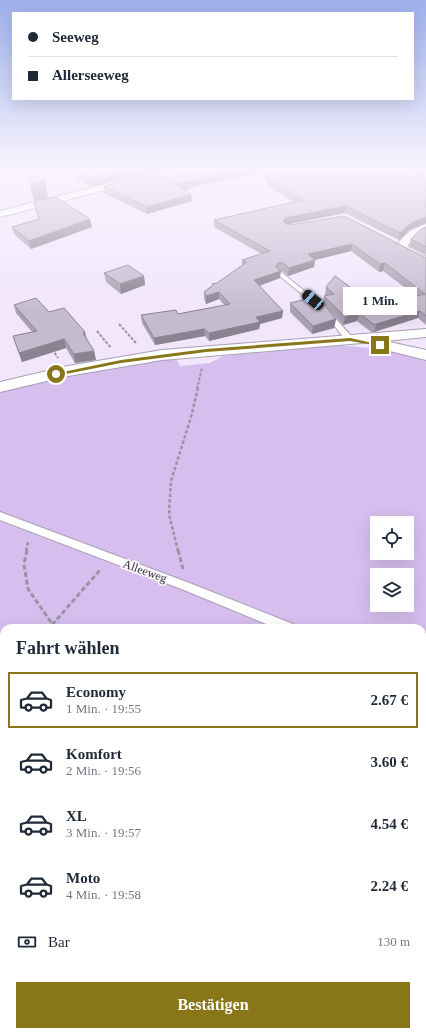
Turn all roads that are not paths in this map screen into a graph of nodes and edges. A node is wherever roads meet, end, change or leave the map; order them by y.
1 (426, 227) edge
2 (425, 261) edge
3 (279, 273) edge
4 (426, 333) edge
5 (350, 340) junction
6 (426, 355) edge
7 (0, 387) edge
8 (0, 516) edge
9 (279, 624) edge

1 - 2 street
3 - 5 lane
4 - 5 street
5 - 6 street
5 - 7 street
8 - 9 lane, Alleeweg

